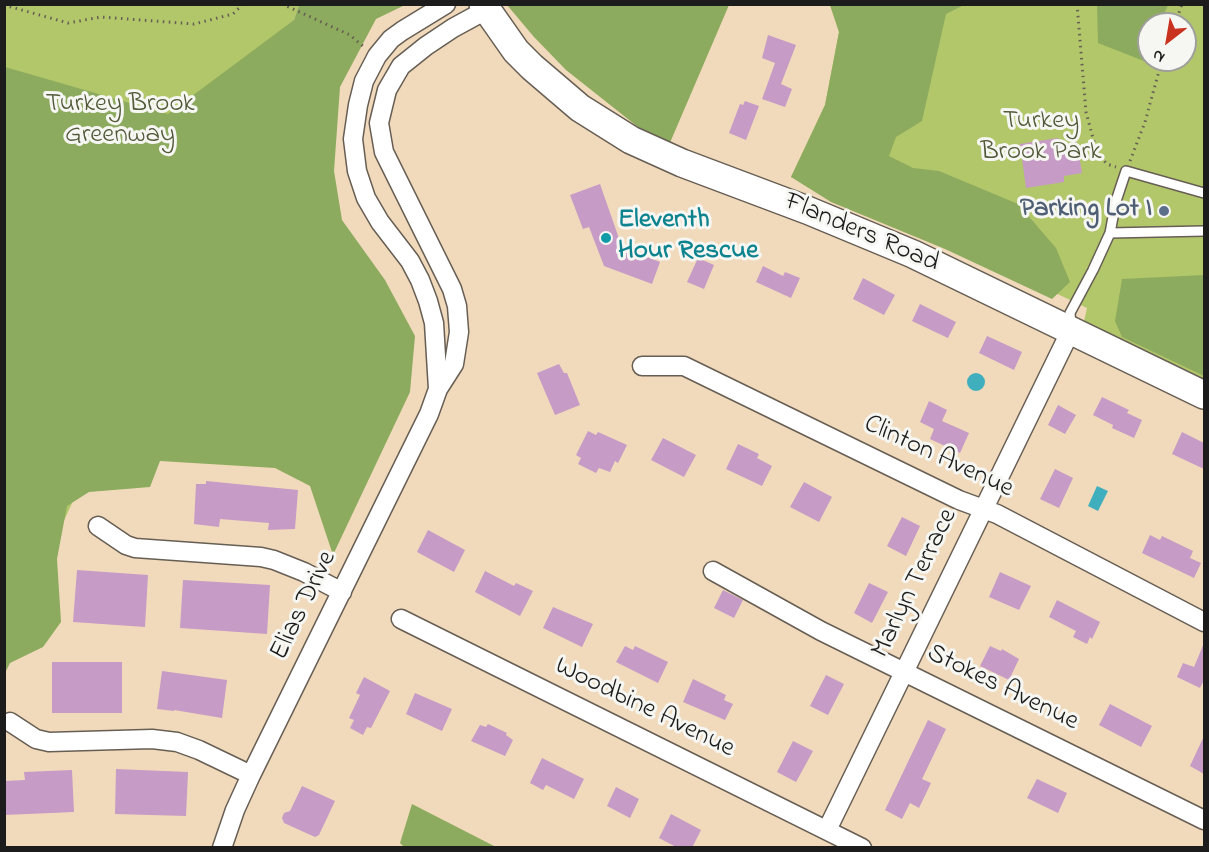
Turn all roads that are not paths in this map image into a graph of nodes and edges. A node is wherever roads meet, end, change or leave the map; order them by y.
1 (446, 4) edge
2 (484, 7) edge
3 (1204, 193) edge
4 (1204, 231) edge
5 (1110, 233) junction
6 (1071, 330) junction
7 (642, 366) dead end
8 (438, 389) junction
9 (1204, 395) edge
10 (982, 509) junction
11 (98, 526) dead end
12 (713, 571) dead end
13 (342, 592) junction
14 (401, 619) dead end
15 (1204, 622) edge
16 (904, 670) junction
17 (10, 722) dead end
18 (251, 775) junction
19 (1204, 820) edge
20 (827, 830) junction
21 (222, 848) edge
22 (862, 848) edge

1 - 8 street, Elias Drive
2 - 6 main road, Flanders Road
2 - 8 street, Elias Drive
3 - 5 lane
4 - 5 lane
5 - 6 lane
6 - 9 main road, Flanders Road
6 - 10 street, Marlyn Terrace
7 - 10 street, Clinton Avenue
8 - 13 street, Elias Drive
10 - 15 street, Clinton Avenue
10 - 16 street, Marlyn Terrace
11 - 13 street
12 - 16 street, Stokes Avenue
13 - 18 street, Elias Drive
14 - 20 street, Woodbine Avenue
16 - 19 street, Stokes Avenue
16 - 20 street, Marlyn Terrace
17 - 18 street
18 - 21 street, Elias Drive
20 - 22 street, Woodbine Avenue

